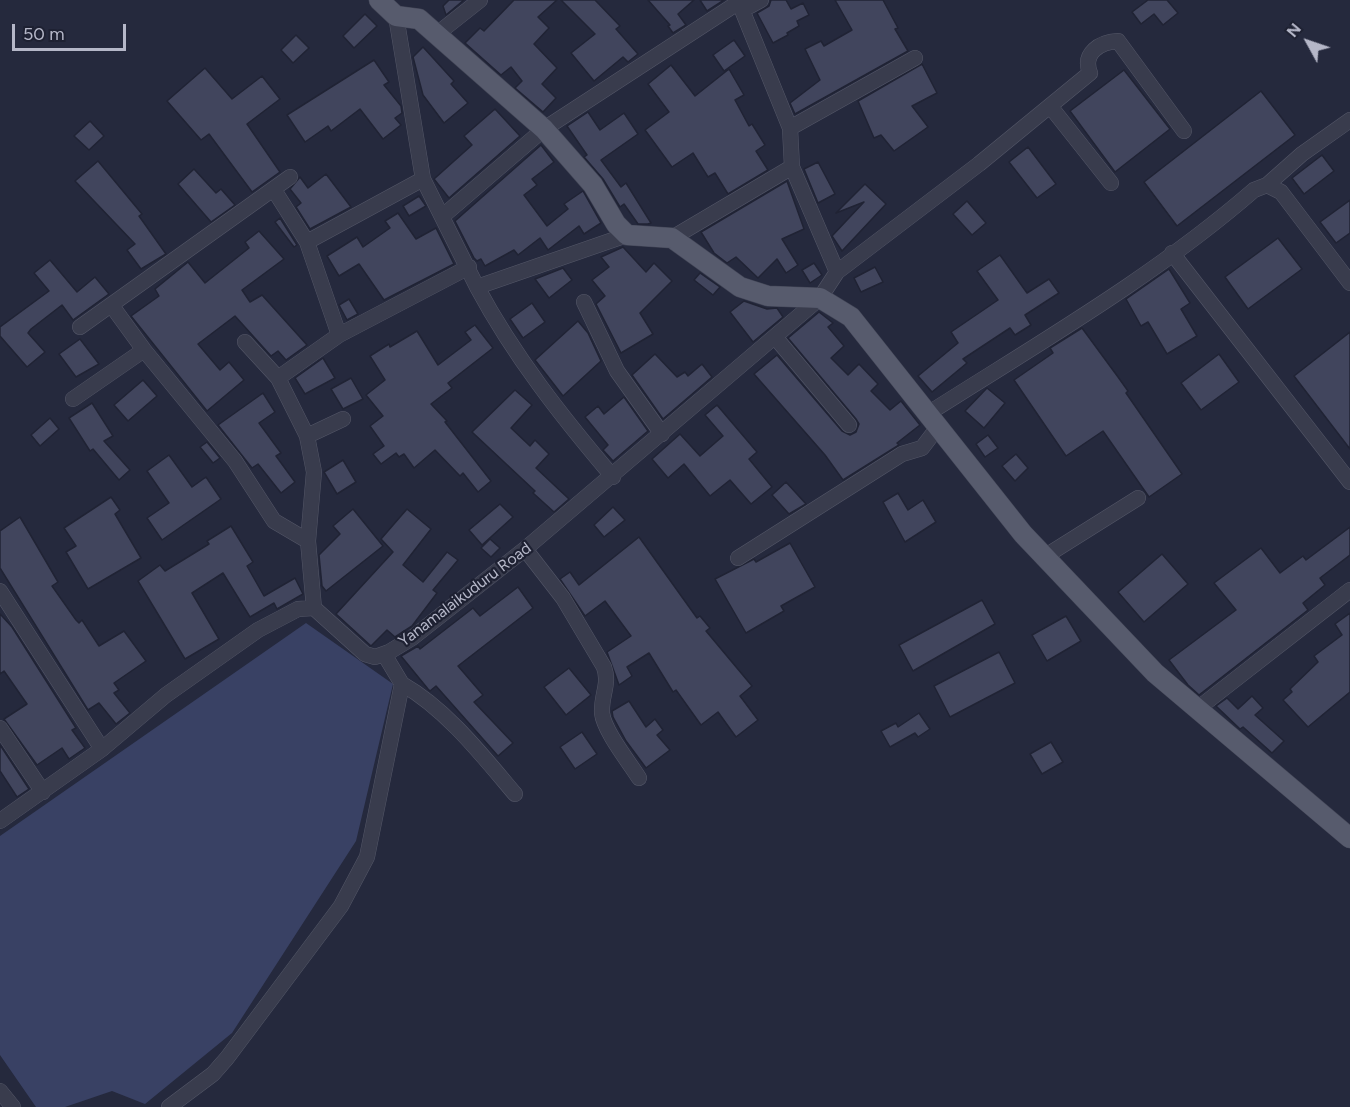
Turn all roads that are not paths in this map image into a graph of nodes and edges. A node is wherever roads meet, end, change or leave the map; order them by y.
1 (379, 0) edge
2 (480, 0) edge
3 (761, 0) edge
4 (738, 1) edge
5 (396, 16) junction
6 (437, 34) junction
7 (915, 58) dead end
8 (1050, 106) junction
9 (1350, 120) edge
10 (790, 128) junction
11 (544, 129) junction
12 (1184, 131) dead end
13 (792, 167) junction
14 (290, 177) dead end
15 (423, 179) junction
16 (1111, 183) dead end
17 (1267, 184) junction
18 (274, 190) junction
19 (444, 215) junction
20 (627, 235) junction
21 (672, 238) junction
22 (307, 242) junction
23 (1172, 253) junction
24 (469, 267) junction
25 (837, 272) junction
26 (1350, 283) edge
27 (477, 287) junction
28 (820, 298) junction
29 (585, 302) dead end
30 (112, 306) junction
31 (80, 327) dead end
32 (339, 334) junction
33 (775, 337) junction
34 (245, 342) dead end
35 (144, 350) junction
36 (278, 378) junction
37 (73, 399) dead end
38 (344, 419) dead end
39 (934, 420) junction
40 (849, 425) dead end
41 (662, 435) junction
42 (307, 436) junction
43 (613, 477) junction
44 (1350, 482) edge
45 (1138, 498) dead end
46 (308, 541) junction
47 (525, 549) junction
48 (1044, 557) junction
49 (738, 558) dead end
50 (1350, 590) edge
51 (0, 591) edge
52 (314, 608) junction
53 (384, 654) junction
54 (402, 684) junction
55 (1196, 710) junction
56 (0, 728) edge
57 (102, 748) junction
58 (639, 778) dead end
59 (43, 792) junction
60 (515, 794) dead end
61 (0, 821) edge
62 (1350, 838) edge
63 (0, 1090) edge
64 (13, 1107) edge
65 (169, 1107) edge

1 - 5 main road
2 - 6 street
3 - 4 street
4 - 10 street
4 - 11 street
5 - 6 main road
5 - 15 street
6 - 11 main road
7 - 10 street
8 - 12 street, Yanamalaikuduru Road
8 - 16 street
8 - 25 street, Yanamalaikuduru Road
9 - 17 street
10 - 13 street
11 - 19 street
11 - 20 main road
13 - 21 street
13 - 25 street
14 - 18 street
15 - 19 street
15 - 22 street
17 - 23 street
17 - 26 street
18 - 22 street
18 - 30 street
19 - 24 street
20 - 21 main road
20 - 27 street
21 - 28 main road
22 - 32 street
23 - 39 street
23 - 44 street
24 - 27 street
24 - 32 street
25 - 28 street, Yanamalaikuduru Road
27 - 43 street
28 - 33 street, Yanamalaikuduru Road
28 - 39 main road
29 - 41 street
30 - 31 street
30 - 35 street
32 - 36 street
33 - 40 street
33 - 41 street, Yanamalaikuduru Road
34 - 36 street
35 - 37 street
35 - 46 street
36 - 42 street
38 - 42 street
39 - 48 main road
39 - 49 street
41 - 43 street, Yanamalaikuduru Road
42 - 46 street
43 - 47 street, Yanamalaikuduru Road
45 - 48 street
46 - 52 street
47 - 53 street, Yanamalaikuduru Road
47 - 58 street
48 - 55 main road
50 - 55 street
51 - 57 street
52 - 53 street, Yanamalaikuduru Road
52 - 57 street
53 - 54 street
54 - 60 street
54 - 65 street
55 - 62 main road
56 - 59 street
57 - 59 street
59 - 61 street
63 - 64 street

